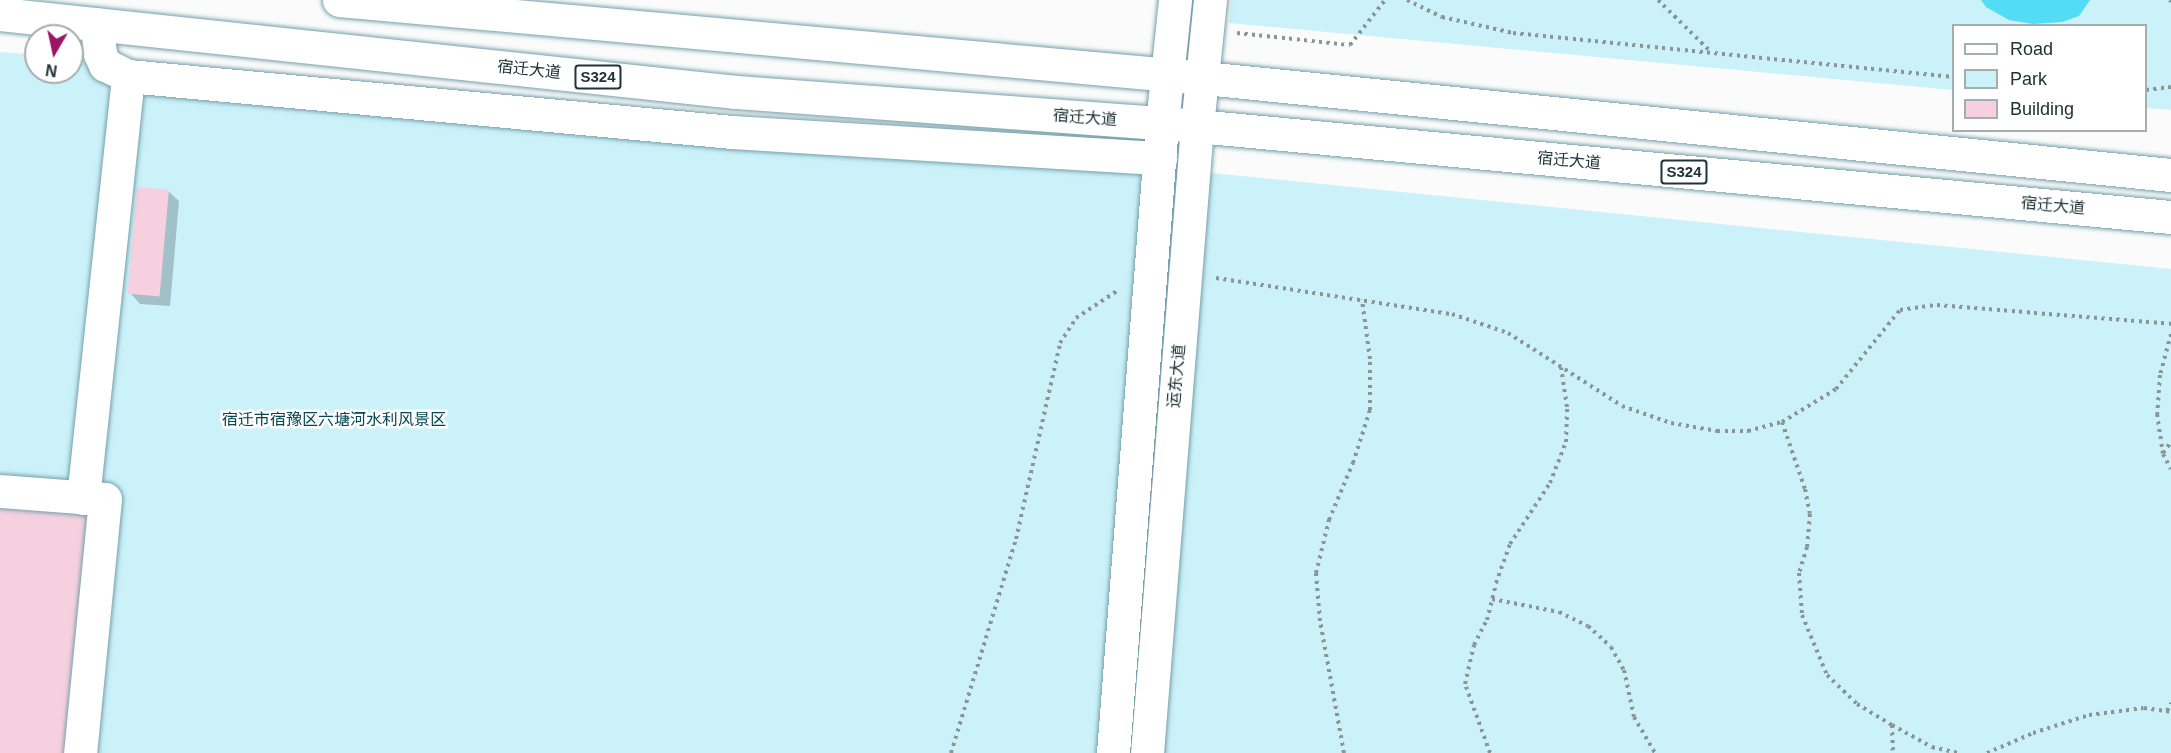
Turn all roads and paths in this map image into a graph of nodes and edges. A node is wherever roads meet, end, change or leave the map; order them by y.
1 (339, 0) edge
2 (1175, 0) edge
3 (1385, 0) edge
4 (1407, 0) edge
5 (1658, 0) edge
6 (0, 14) edge
7 (1209, 15) edge
8 (97, 24) junction
9 (1711, 52) junction
10 (1169, 75) junction
11 (128, 76) junction
12 (1952, 77) edge
13 (1204, 78) junction
14 (2171, 87) edge
15 (2147, 90) edge
16 (1162, 124) junction
17 (1197, 126) junction
18 (1160, 158) junction
19 (2171, 175) edge
20 (2171, 218) edge
21 (1151, 268) junction
22 (1185, 273) junction
23 (1362, 300) junction
24 (2171, 324) edge
25 (2171, 334) edge
26 (1561, 366) junction
27 (1782, 422) junction
28 (2171, 441) edge
29 (2163, 454) junction
30 (2171, 470) edge
31 (0, 491) edge
32 (83, 498) junction
33 (1492, 599) junction
34 (2171, 704) edge
35 (2169, 711) edge
36 (1892, 725) junction
37 (80, 753) edge
38 (951, 753) edge
39 (1113, 753) edge
40 (1147, 753) edge
41 (1344, 753) edge
42 (1490, 753) edge
43 (1655, 753) edge
44 (1893, 753) edge
45 (1959, 753) edge
46 (1987, 753) edge

1 - 10 main road
2 - 10 main road, 运东大道
3 - 7 path
4 - 9 path
5 - 9 path
6 - 8 main road, 宿迁大道 / S324
7 - 13 main road, 运东大道
8 - 11 main road
8 - 16 main road, 宿迁大道 / S324
9 - 12 path
10 - 13 main road
10 - 16 main road, 运东大道
11 - 18 main road
11 - 32 main road
13 - 17 main road, 运东大道
13 - 19 main road
14 - 15 path
16 - 17 main road, 宿迁大道 / S324
16 - 18 main road, 运东大道
17 - 20 main road, 宿迁大道 / S324
17 - 22 main road, 运东大道
18 - 21 main road, 运东大道
21 - 38 path
21 - 39 main road, 运东大道
22 - 23 path
22 - 40 main road, 运东大道
23 - 26 path
23 - 41 path
24 - 27 path
25 - 29 path
26 - 27 path
26 - 33 path
27 - 36 path
28 - 29 path
29 - 30 path
31 - 32 main road
32 - 37 main road
33 - 42 path
33 - 43 path
34 - 35 path
35 - 46 path
36 - 44 path
36 - 45 path

